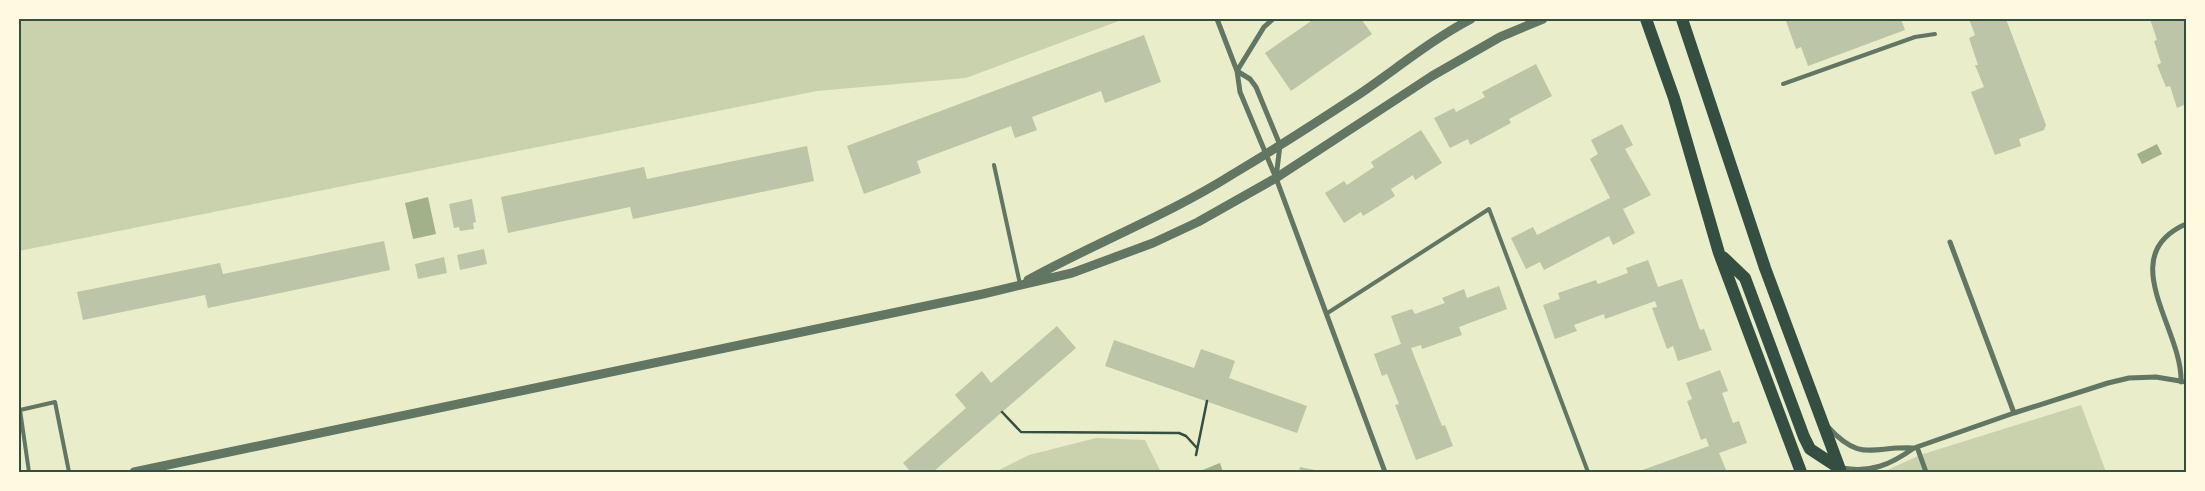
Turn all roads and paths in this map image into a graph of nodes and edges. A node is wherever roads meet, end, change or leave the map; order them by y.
1 (1217, 19) edge
2 (1273, 19) edge
3 (1471, 19) edge
4 (1543, 19) edge
5 (1646, 19) edge
6 (1682, 19) edge
7 (1935, 34) dead end
8 (1237, 71) junction
9 (1783, 84) dead end
10 (1280, 145) junction
11 (1264, 155) junction
12 (994, 165) dead end
13 (1276, 178) junction
14 (2186, 224) edge
15 (1950, 242) dead end
16 (1719, 253) junction
17 (1020, 284) junction
18 (1326, 314) junction
19 (2183, 382) edge
20 (1207, 402) dead end
21 (1002, 412) dead end
22 (2014, 413) junction
23 (1821, 419) junction
24 (1197, 448) junction
25 (1916, 448) junction
26 (1196, 455) dead end
27 (1840, 470) edge
28 (29, 472) edge
29 (69, 472) edge
30 (134, 472) edge
31 (1384, 472) edge
32 (1588, 472) edge
33 (1801, 472) edge
34 (1926, 472) edge

1 - 8 street
2 - 8 street
3 - 10 street
4 - 13 street
5 - 16 main road
6 - 23 main road
7 - 9 lane
8 - 10 street
8 - 11 street
10 - 11 street
10 - 13 street
11 - 13 street
11 - 17 street
12 - 17 lane
13 - 17 street
13 - 18 street
14 - 19 street
15 - 22 street
16 - 27 main road
16 - 33 main road
17 - 30 street
18 - 31 street
18 - 32 lane
19 - 22 street
20 - 24 path
21 - 24 path
22 - 25 street
23 - 25 street
23 - 27 main road
24 - 26 path
25 - 27 street
25 - 34 street
28 - 29 lane

